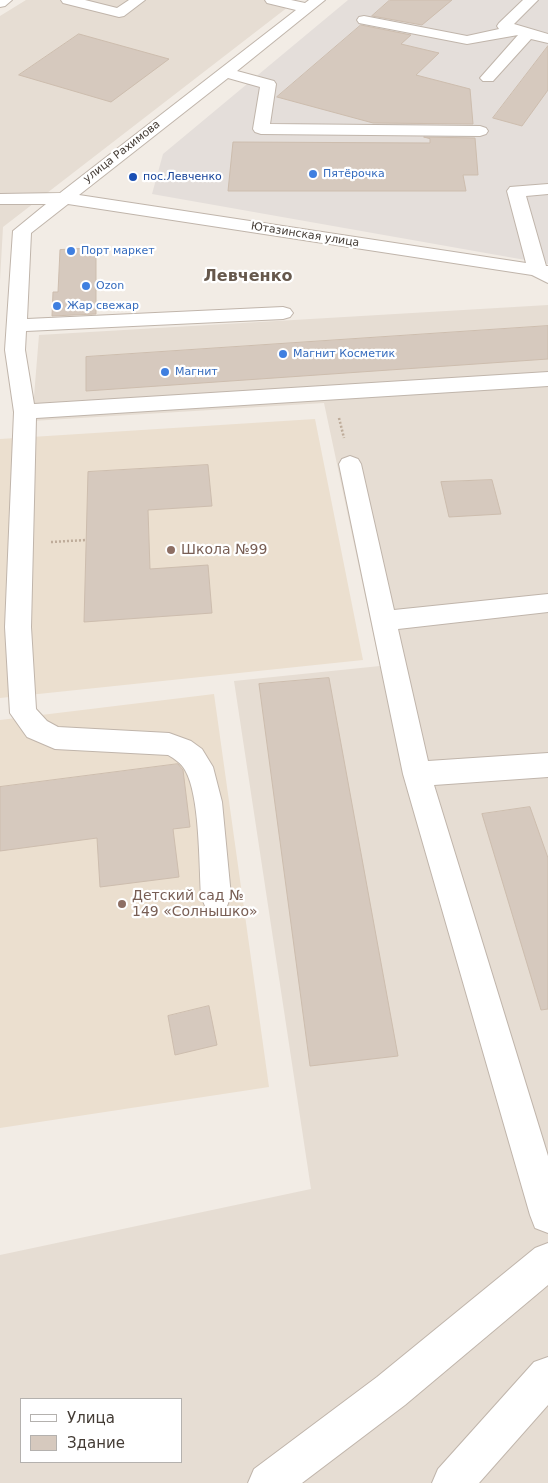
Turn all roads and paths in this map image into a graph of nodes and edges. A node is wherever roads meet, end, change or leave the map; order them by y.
1 (5, 0) edge
2 (68, 0) edge
3 (138, 0) edge
4 (272, 0) edge
5 (531, 0) edge
6 (0, 3) edge
7 (312, 4) edge
8 (364, 20) dead end
9 (522, 31) junction
10 (548, 39) edge
11 (224, 72) junction
12 (488, 78) dead end
13 (480, 131) dead end
14 (548, 189) edge
15 (63, 198) junction
16 (0, 199) edge
17 (544, 273) edge
18 (9, 289) edge
19 (283, 313) dead end
20 (17, 325) junction
21 (8, 351) edge
22 (548, 379) edge
23 (333, 393) junction
24 (25, 412) junction
25 (350, 464) joint
26 (548, 603) edge
27 (384, 621) junction
28 (396, 672) junction
29 (548, 765) edge
30 (417, 774) junction
31 (216, 896) dead end
32 (534, 1169) junction
33 (548, 1215) edge
34 (548, 1261) edge
35 (548, 1376) edge
36 (268, 1483) edge
37 (452, 1483) edge

1 - 6 street
2 - 3 street
4 - 7 street
5 - 9 street
7 - 11 street, улица Рахимова
8 - 9 street
9 - 10 street
9 - 12 street
11 - 13 street
11 - 15 street, улица Рахимова
14 - 17 street
15 - 16 street, Ютазинская улица
15 - 17 street, Ютазинская улица
15 - 18 street, улица Рахимова
18 - 20 street, улица Рахимова
19 - 20 street
20 - 21 street, улица Рахимова
21 - 24 street, улица Рахимова
22 - 23 street
23 - 24 street
23 - 25 path
24 - 31 street, улица Рахимова
25 - 27 street
26 - 27 street
27 - 28 street
28 - 30 street
28 - 32 street
29 - 30 street
30 - 32 street
32 - 33 street
34 - 36 street
35 - 37 street

